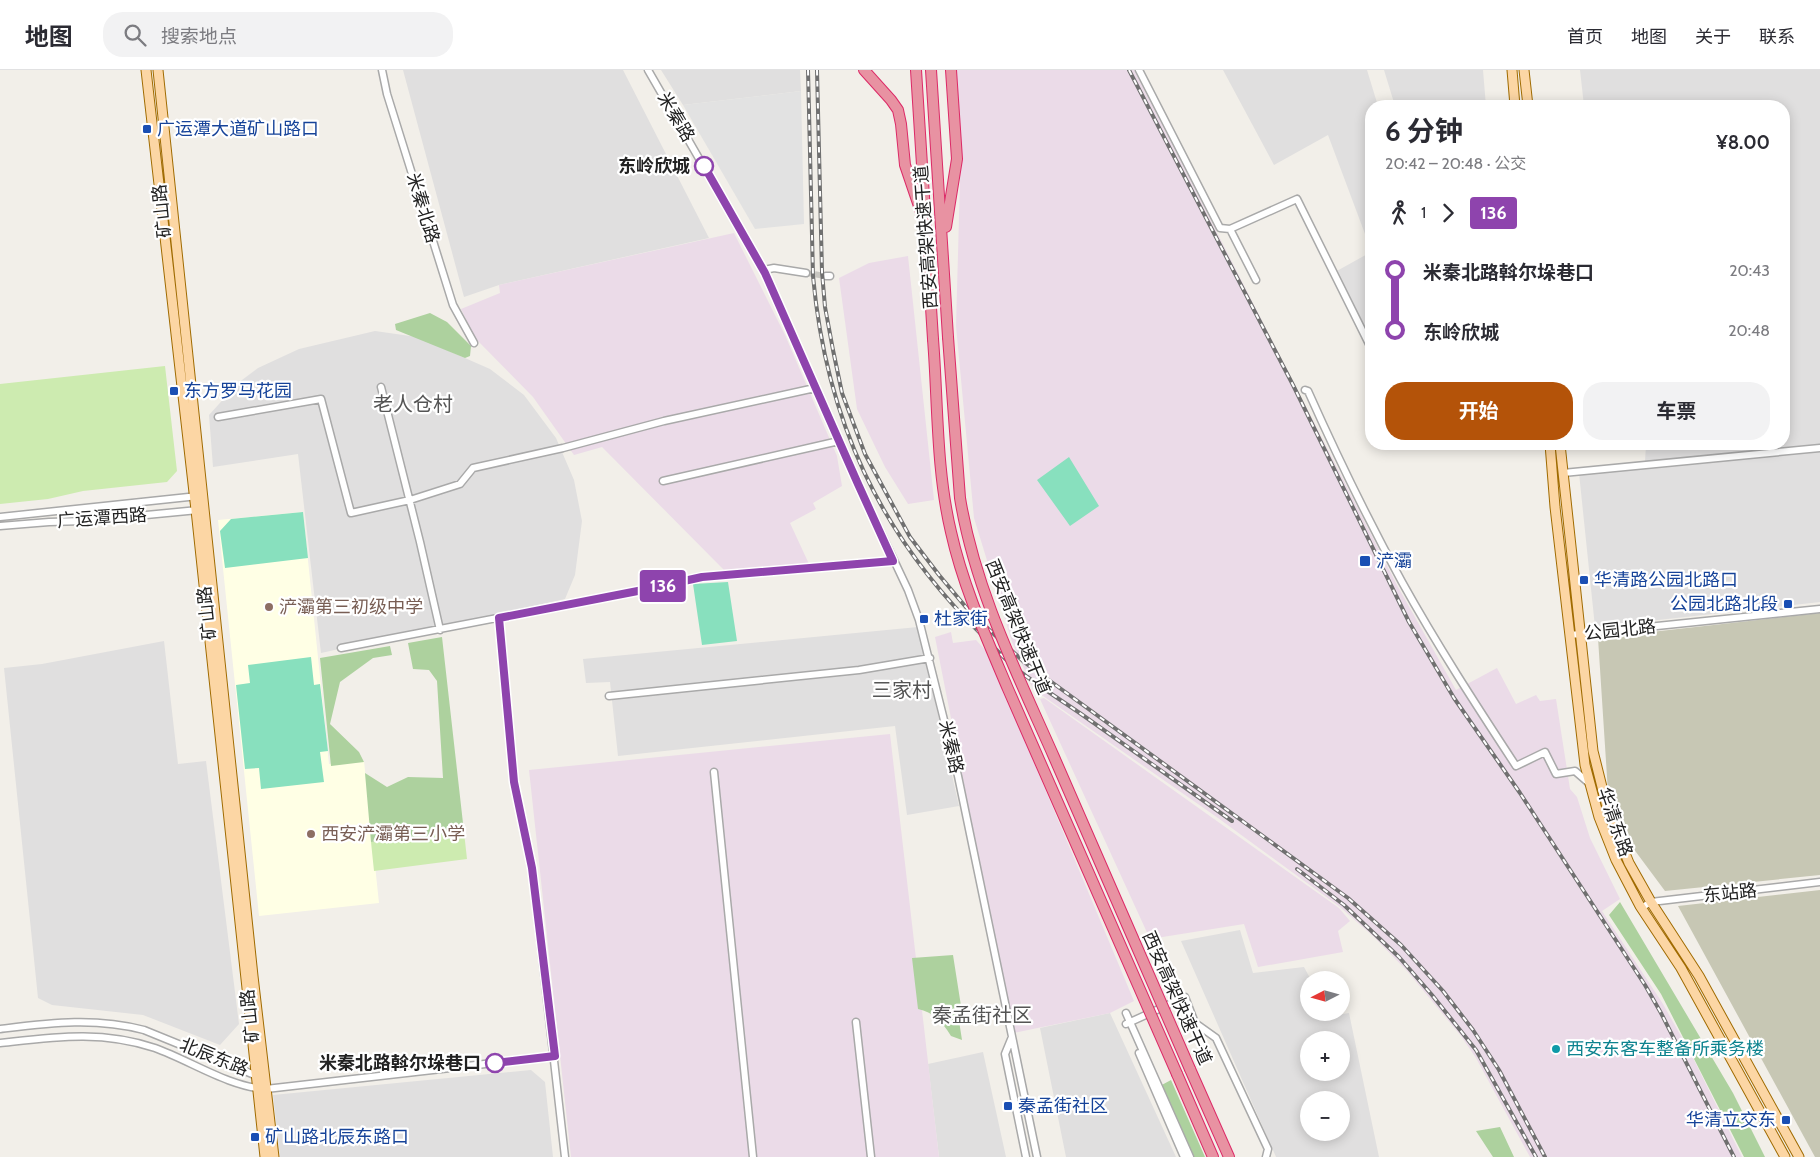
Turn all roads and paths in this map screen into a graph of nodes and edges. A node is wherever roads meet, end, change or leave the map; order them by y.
1 (146, 70) edge
2 (158, 70) edge
3 (382, 70) edge
4 (648, 70) edge
5 (864, 70) edge
6 (916, 70) edge
7 (931, 70) edge
8 (951, 70) edge
9 (1139, 70) edge
10 (1512, 70) edge
11 (1524, 70) edge
12 (1514, 100) edge
13 (1527, 100) edge
14 (926, 227) junction
15 (1230, 229) junction
16 (943, 253) junction
17 (764, 270) junction
18 (806, 273) tunnel mouth
19 (1256, 280) dead end
20 (1365, 336) edge
21 (474, 343) dead end
22 (381, 387) dead end
23 (816, 388) junction
24 (1305, 390) dead end
25 (218, 417) dead end
26 (839, 441) junction
27 (1820, 448) edge
28 (1550, 450) edge
29 (1561, 450) edge
30 (1563, 473) junction
31 (663, 481) dead end
32 (198, 496) junction
33 (410, 500) junction
34 (199, 510) junction
35 (0, 517) edge
36 (0, 526) edge
37 (893, 561) junction
38 (1820, 609) edge
39 (499, 618) junction
40 (440, 630) junction
41 (1580, 634) junction
42 (1570, 635) junction
43 (341, 648) dead end
44 (930, 658) junction
45 (609, 696) dead end
46 (714, 772) dead end
47 (1590, 784) junction
48 (1820, 882) edge
49 (1651, 902) junction
50 (1641, 908) junction
51 (1124, 1014) dead end
52 (856, 1022) dead end
53 (1128, 1023) junction
54 (0, 1029) edge
55 (1012, 1035) junction
56 (0, 1043) edge
57 (555, 1056) junction
58 (256, 1074) junction
59 (262, 1089) junction
60 (1025, 1098) junction
61 (1014, 1100) junction
62 (265, 1157) edge
63 (274, 1157) edge
64 (565, 1157) edge
65 (753, 1157) edge
66 (871, 1157) edge
67 (1026, 1157) edge
68 (1037, 1157) edge
69 (1184, 1157) edge
70 (1190, 1157) edge
71 (1213, 1157) edge
72 (1229, 1157) edge
73 (1266, 1157) edge
74 (1783, 1157) edge
75 (1800, 1157) edge

1 - 32 main road, 矿山路
2 - 32 main road, 矿山路
3 - 21 street, 米秦北路
4 - 17 street, 米秦路
5 - 14 highway
6 - 14 highway, 西安高架快速干道
7 - 16 highway, 西安高架快速干道
8 - 16 highway
9 - 15 street
10 - 12 main road
11 - 13 main road
14 - 71 highway, 西安高架快速干道, bridge
15 - 19 street
15 - 20 street
16 - 72 highway, 西安高架快速干道, bridge
17 - 18 street
17 - 23 street, 米秦路
22 - 33 street
23 - 26 street, 米秦路
23 - 33 street
24 - 47 street
25 - 33 street
26 - 31 street
26 - 37 street, 米秦路
27 - 30 street
28 - 42 main road, 华清东路
29 - 30 main road, 华清东路
30 - 41 main road, 华清东路
32 - 34 main road, 矿山路
32 - 35 street, 广运潭西路
33 - 40 street
34 - 36 street, 广运潭西路
34 - 58 main road, 矿山路
34 - 59 main road, 矿山路
37 - 39 street
37 - 44 street, 米秦路
38 - 41 street, 公园北路
39 - 40 street
39 - 57 street
40 - 43 street
41 - 42 street, 公园北路
41 - 49 main road, 华清东路
42 - 47 main road, 华清东路
44 - 45 street
44 - 55 street, 米秦路
46 - 65 street
47 - 50 main road, 华清东路
48 - 49 street, 东站路
49 - 50 street, 东站路
49 - 75 main road, 华清东路
50 - 74 main road, 华清东路
51 - 53 street
52 - 66 street
53 - 69 street
53 - 70 street
53 - 73 street
54 - 58 street, 北辰东路
55 - 60 street, 米秦路
55 - 61 street, 米秦路
56 - 59 street, 北辰东路
57 - 59 street
57 - 64 street
58 - 59 main road, 矿山路
59 - 62 main road, 矿山路
59 - 63 main road, 矿山路
60 - 61 street
60 - 68 street, 米秦路
61 - 67 street, 米秦路

